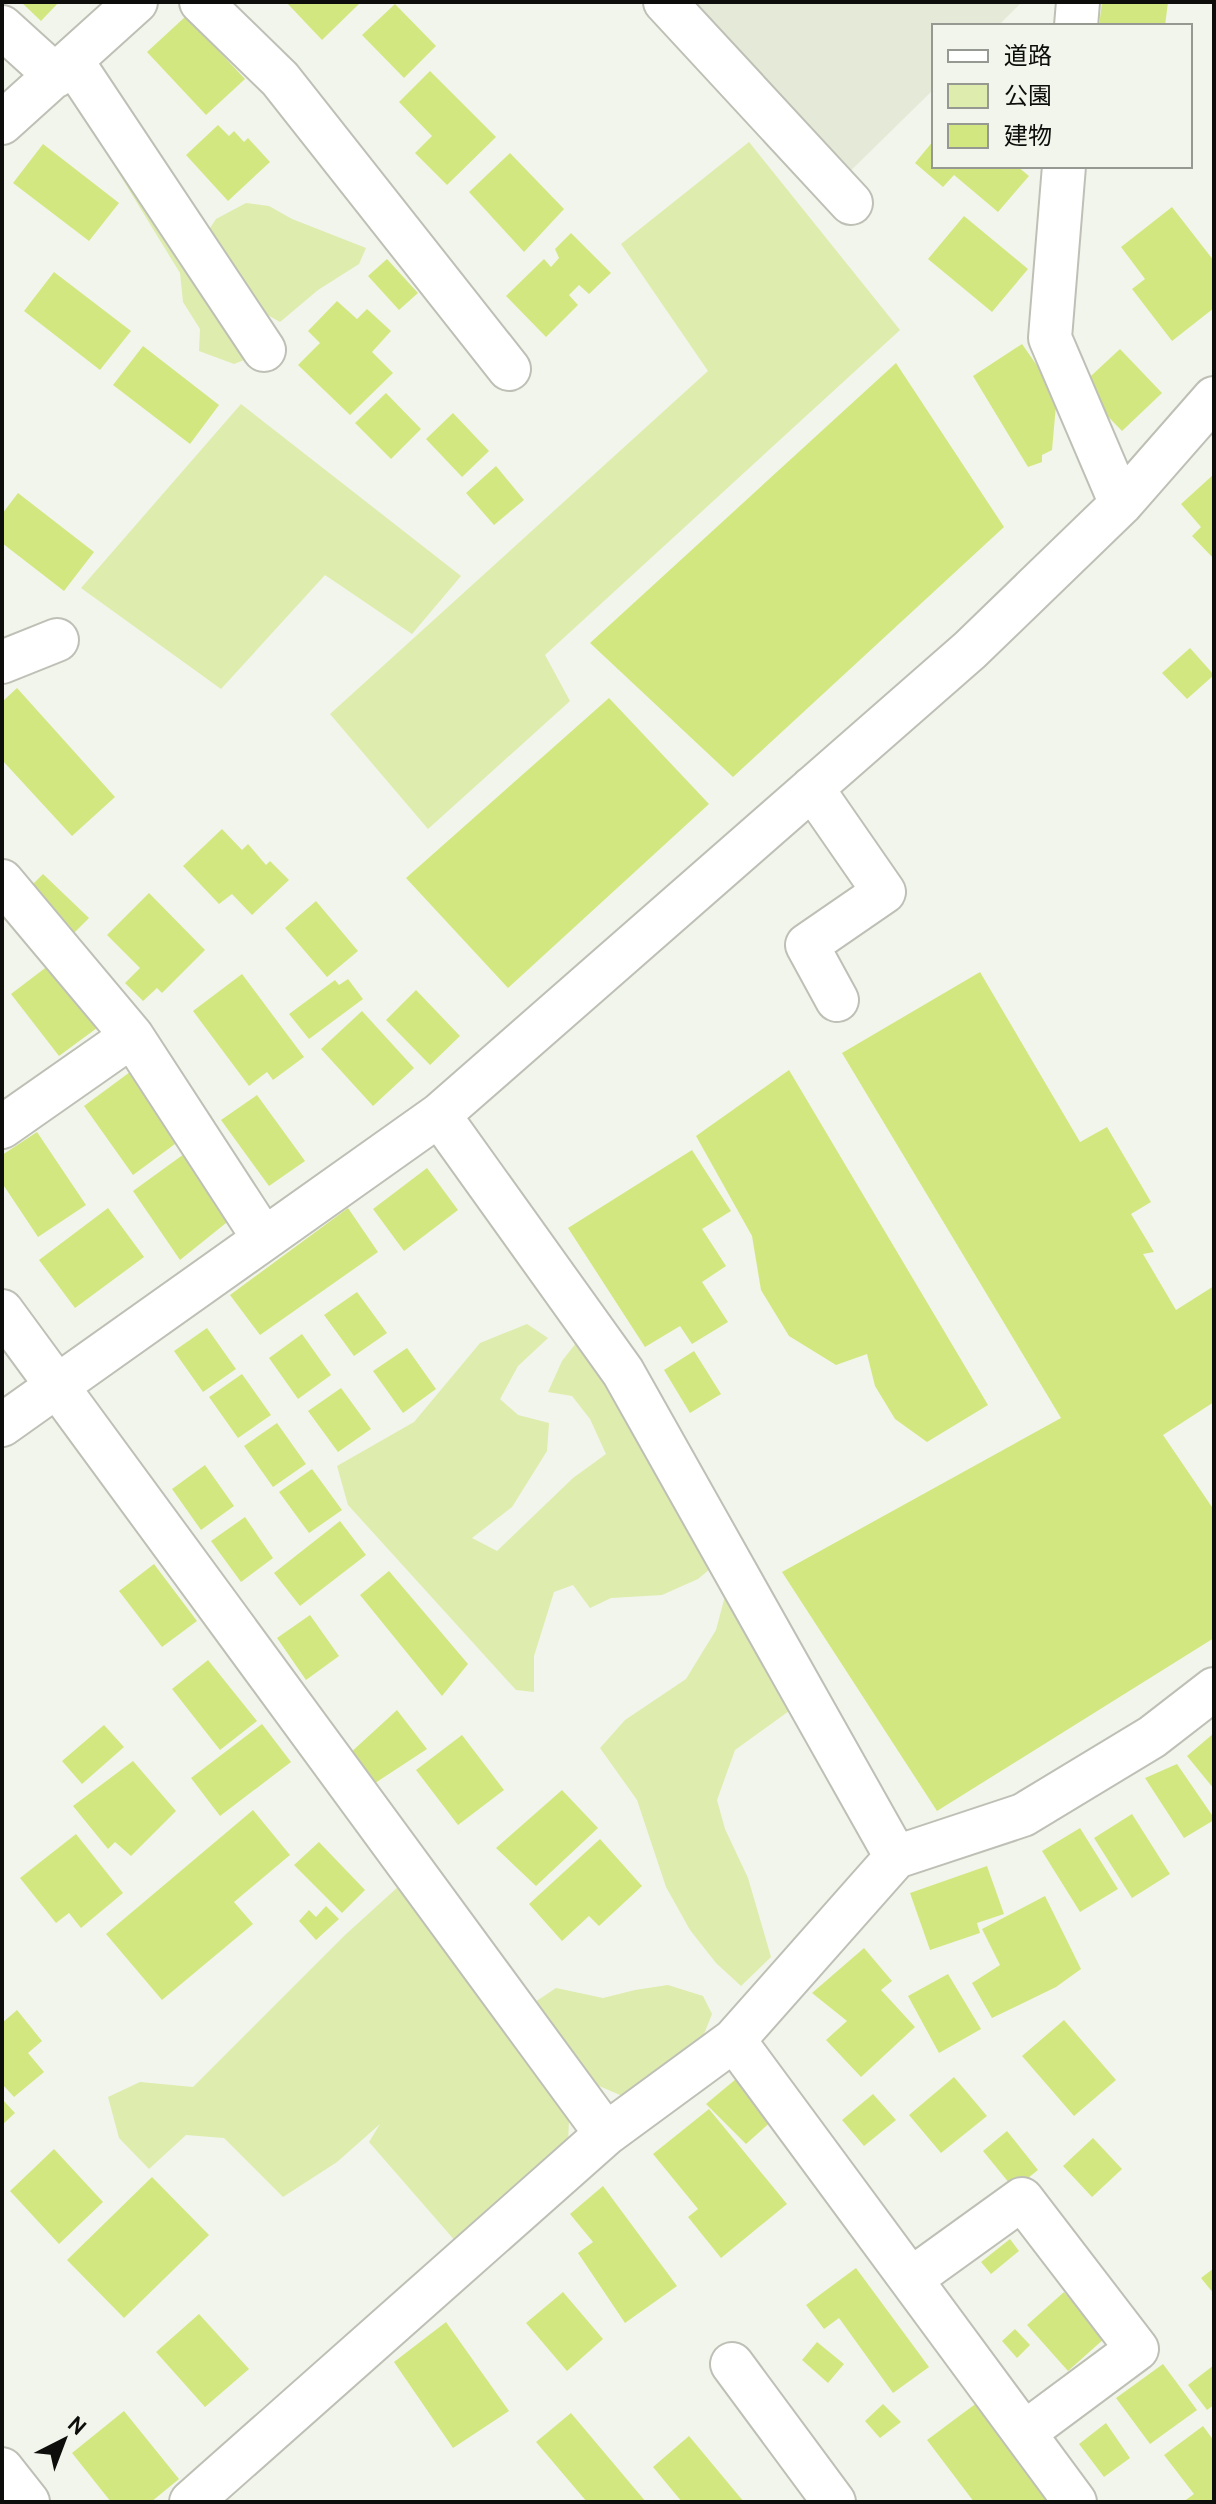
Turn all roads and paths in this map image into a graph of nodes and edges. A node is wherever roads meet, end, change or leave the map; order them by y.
1 (136, 2) edge
2 (201, 2) edge
3 (665, 2) edge
4 (1078, 2) edge
5 (1076, 24) edge
6 (2, 27) edge
7 (64, 68) junction
8 (2, 123) edge
9 (1064, 168) edge
10 (851, 203) dead end
11 (264, 350) dead end
12 (509, 369) dead end
13 (1214, 398) edge
14 (1121, 504) junction
15 (57, 640) dead end
16 (2, 662) edge
17 (812, 788) junction
18 (2, 881) edge
19 (837, 1000) dead end
20 (132, 1036) junction
21 (439, 1115) junction
22 (2, 1127) edge
23 (264, 1239) junction
24 (2, 1311) edge
25 (56, 1386) junction
26 (2, 1425) edge
27 (1214, 1689) edge
28 (896, 1857) junction
29 (734, 2040) junction
30 (606, 2134) junction
31 (911, 2279) junction
32 (732, 2364) dead end
33 (1024, 2433) junction
34 (2, 2469) edge
35 (28, 2502) edge
36 (191, 2502) edge
37 (834, 2502) edge
38 (1075, 2502) edge

1 - 7 street
2 - 12 street
3 - 10 street
4 - 5 street
6 - 7 street
7 - 8 street
7 - 11 street
9 - 14 street
13 - 14 street
14 - 17 street
15 - 16 street
17 - 19 street
17 - 21 street
18 - 20 street
20 - 22 street
20 - 23 street
21 - 23 street
21 - 28 street
23 - 25 street
24 - 25 street
25 - 26 street
25 - 30 street
27 - 28 street
28 - 29 street
29 - 30 street
29 - 31 street
30 - 36 street
31 - 33 street
31 - 33 street
32 - 37 street
33 - 38 street
34 - 35 street

